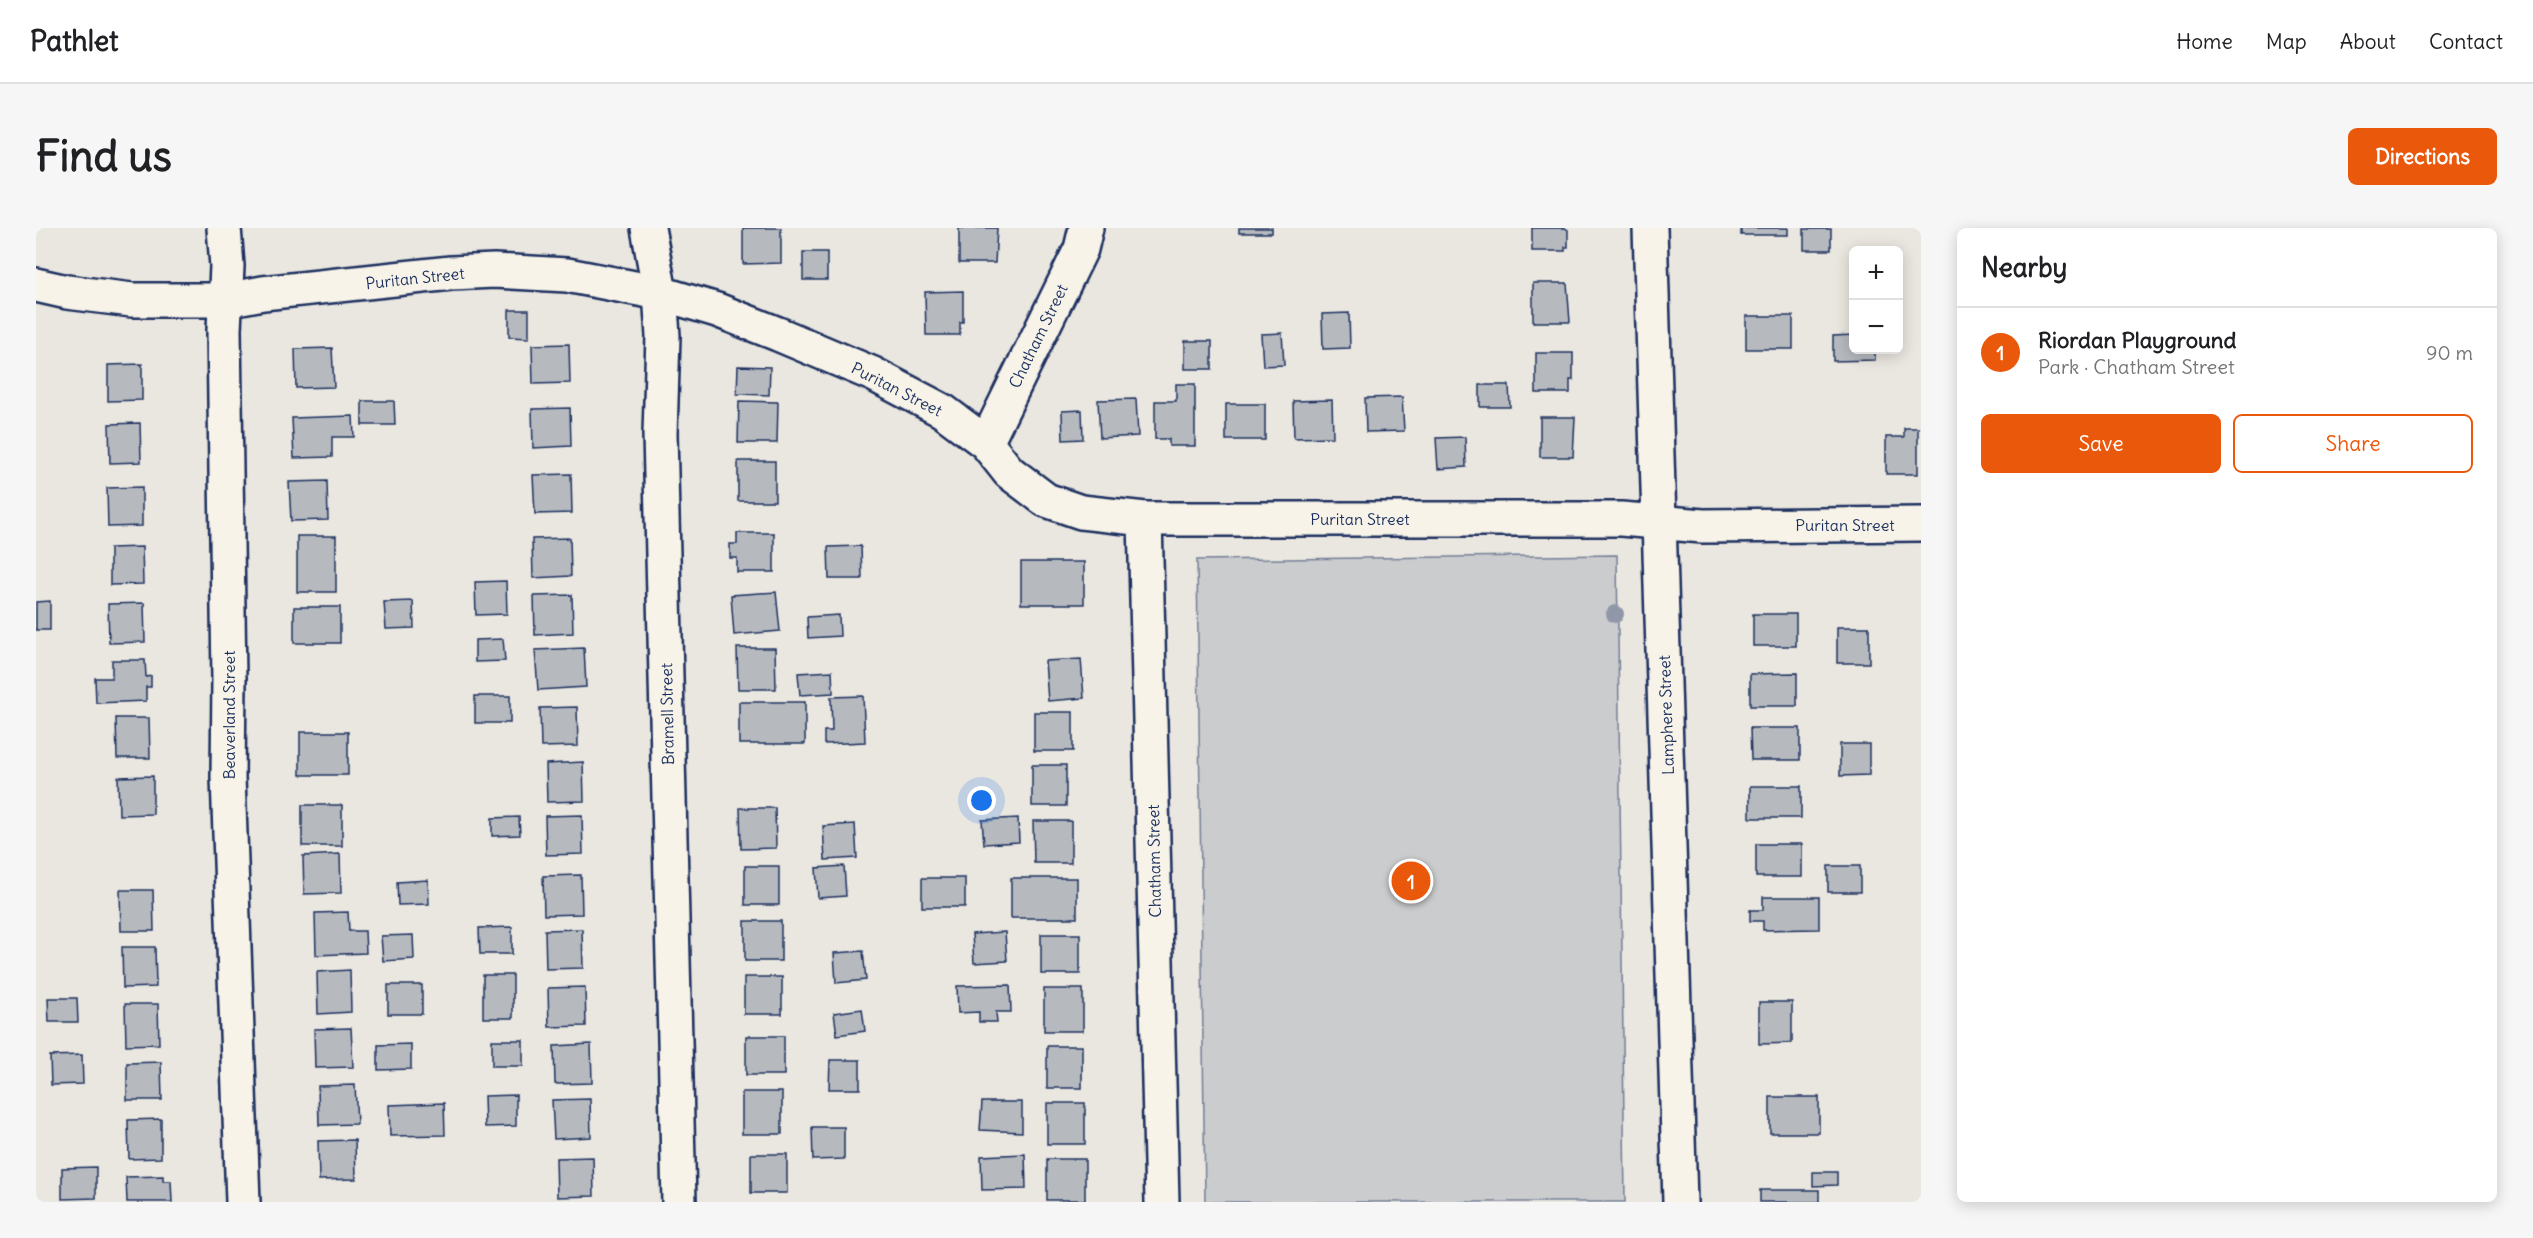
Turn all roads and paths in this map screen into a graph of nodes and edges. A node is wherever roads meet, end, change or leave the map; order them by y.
1 (224, 228) edge
2 (648, 228) edge
3 (1086, 228) edge
4 (1650, 228) edge
5 (36, 285) edge
6 (660, 293) junction
7 (226, 300) junction
8 (986, 443) junction
9 (1145, 519) junction
10 (1660, 521) junction
11 (1921, 524) edge
12 (243, 1202) edge
13 (679, 1202) edge
14 (1162, 1202) edge
15 (1680, 1202) edge

1 - 7 street, Beaverland Street
2 - 6 street, Bramell Street
3 - 8 street, Chatham Street
4 - 10 street, Lamphere Street
5 - 7 street, Puritan Street
6 - 7 street, Puritan Street
6 - 8 street, Puritan Street
6 - 13 street, Bramell Street
7 - 12 street, Beaverland Street
8 - 9 street, Puritan Street
9 - 10 street, Puritan Street
9 - 14 street, Chatham Street
10 - 11 street, Puritan Street
10 - 15 street, Lamphere Street

